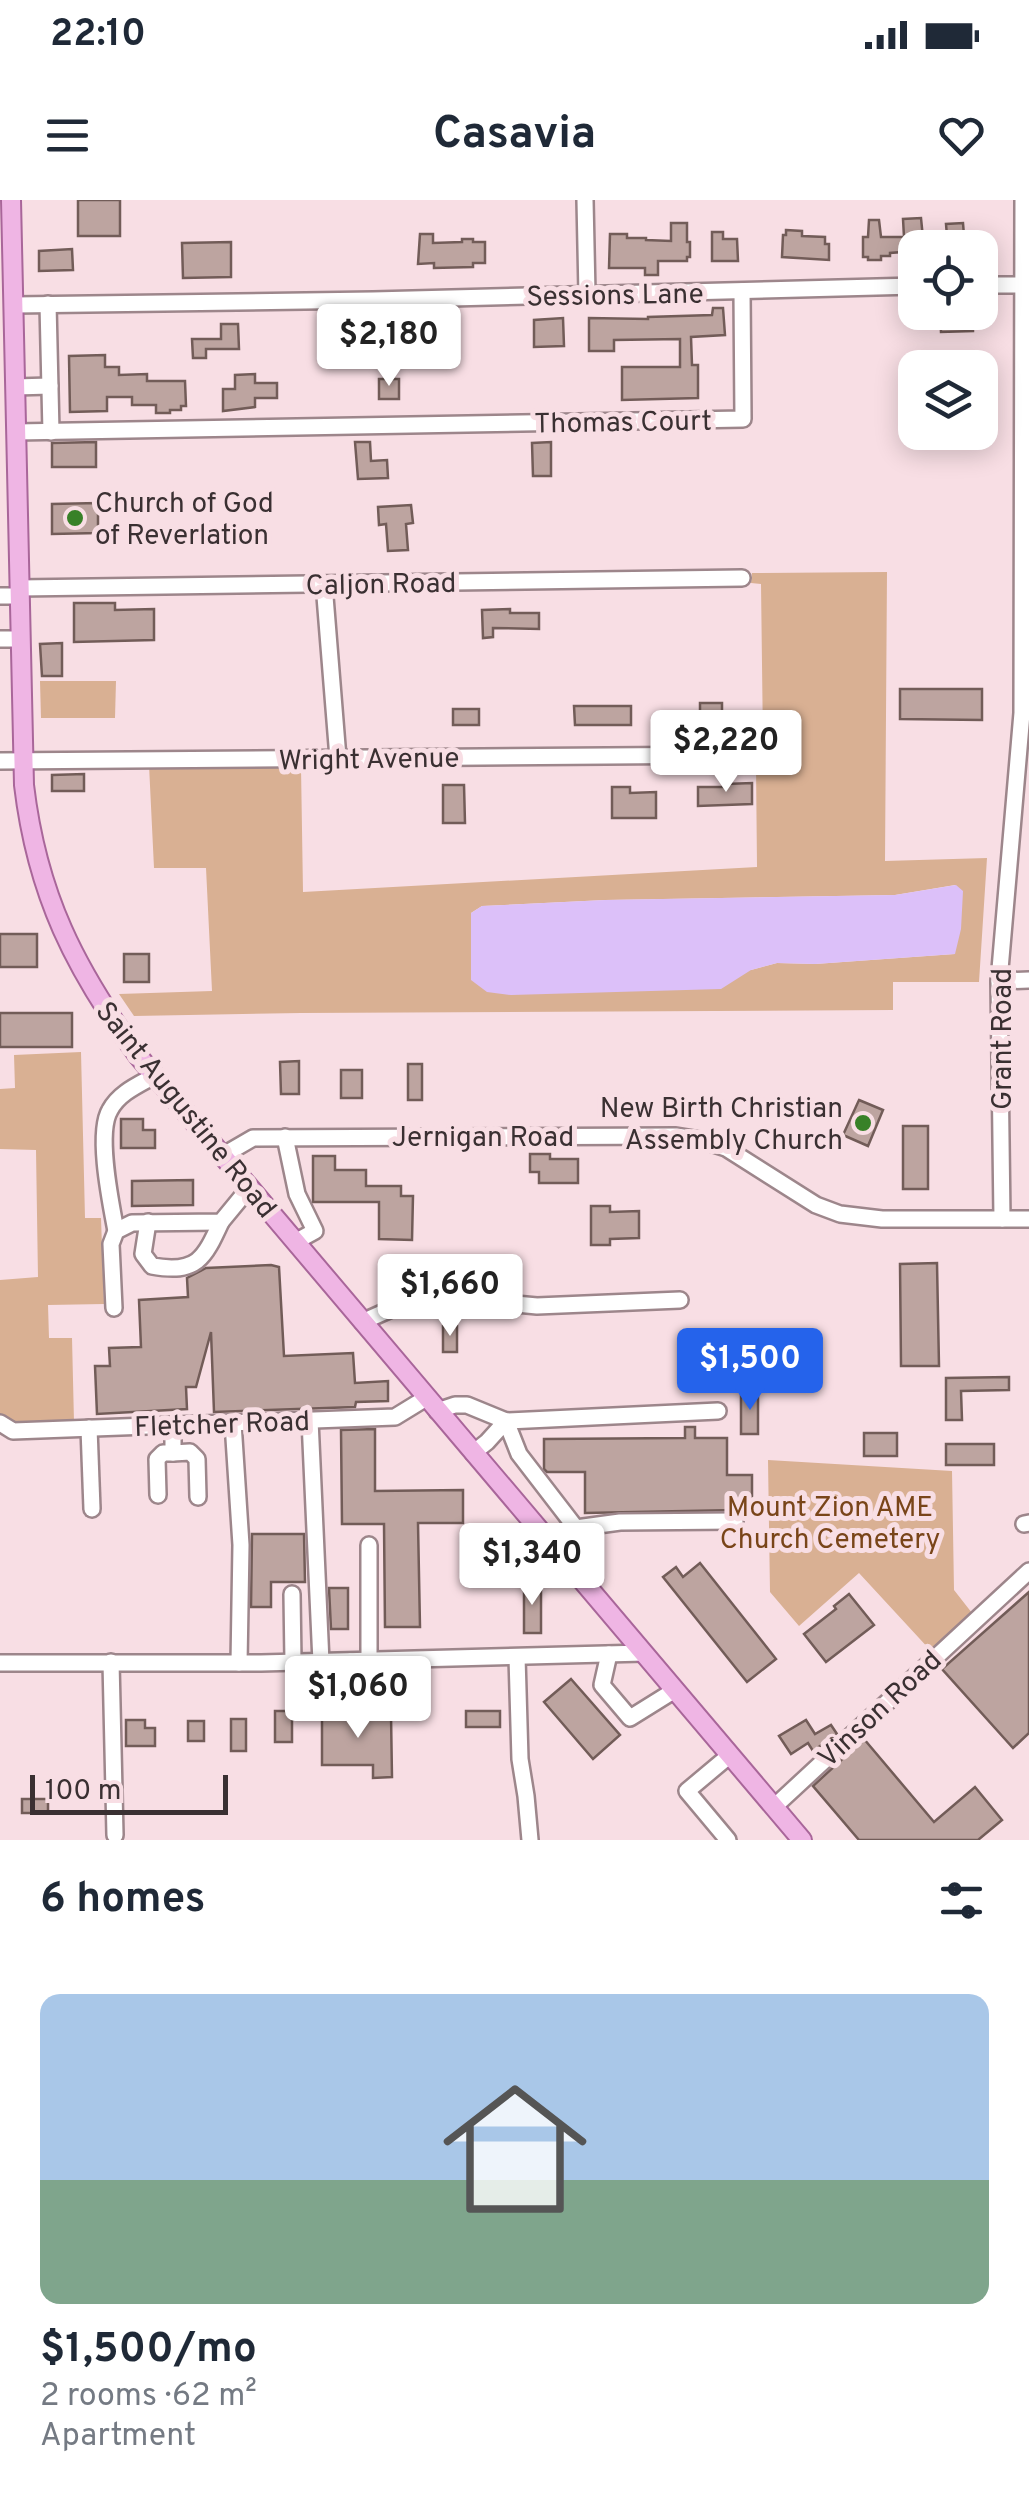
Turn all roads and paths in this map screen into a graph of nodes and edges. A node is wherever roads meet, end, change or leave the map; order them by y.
1 (11, 200) edge
2 (584, 200) edge
3 (1023, 200) edge
4 (1025, 279) edge
5 (998, 283) edge
6 (898, 287) edge
7 (742, 292) junction
8 (588, 294) junction
9 (48, 304) junction
10 (10, 317) edge
11 (50, 386) junction
12 (15, 387) junction
13 (16, 432) junction
14 (51, 432) junction
15 (1025, 504) edge
16 (1026, 554) edge
17 (742, 578) dead end
18 (324, 584) junction
19 (13, 593) edge
20 (0, 639) edge
21 (20, 639) junction
22 (1026, 713) edge
23 (738, 754) dead end
24 (338, 758) junction
25 (0, 761) edge
26 (23, 761) junction
27 (999, 980) junction
28 (1029, 980) edge
29 (154, 1076) junction
30 (285, 1137) junction
31 (222, 1156) junction
32 (249, 1188) junction
33 (1002, 1219) junction
34 (1029, 1219) edge
35 (148, 1222) junction
36 (221, 1222) junction
37 (116, 1230) junction
38 (294, 1242) junction
39 (680, 1300) dead end
40 (114, 1308) dead end
41 (362, 1322) junction
42 (431, 1405) junction
43 (718, 1411) dead end
44 (310, 1420) junction
45 (506, 1421) junction
46 (233, 1423) junction
47 (172, 1425) junction
48 (7, 1427) edge
49 (90, 1428) junction
50 (472, 1452) junction
51 (174, 1453) junction
52 (158, 1495) dead end
53 (198, 1497) dead end
54 (92, 1509) dead end
55 (568, 1519) junction
56 (735, 1521) dead end
57 (546, 1538) junction
58 (368, 1545) dead end
59 (1029, 1572) edge
60 (292, 1594) dead end
61 (644, 1652) junction
62 (609, 1654) junction
63 (517, 1658) junction
64 (369, 1660) junction
65 (350, 1661) junction
66 (112, 1662) junction
67 (294, 1662) junction
68 (320, 1662) junction
69 (0, 1663) edge
70 (238, 1663) junction
71 (675, 1690) junction
72 (352, 1704) dead end
73 (730, 1754) junction
74 (774, 1807) junction
75 (115, 1835) dead end
76 (798, 1838) edge
77 (530, 1840) edge
78 (728, 1840) edge

1 - 10 main road, Saint Augustine Road
2 - 8 street
3 - 4 street, Grant Road
4 - 5 street
4 - 15 street, Grant Road
6 - 7 street, Sessions Lane
7 - 8 street, Sessions Lane
7 - 14 street, Thomas Court
8 - 9 street, Sessions Lane
9 - 10 street, Sessions Lane
9 - 11 street
10 - 12 main road, Saint Augustine Road
11 - 12 street
11 - 14 street
12 - 13 main road, Saint Augustine Road
13 - 14 street, Thomas Court
13 - 19 main road, Saint Augustine Road
15 - 16 street, Grant Road
16 - 22 street, Grant Road
17 - 18 street, Caljon Road
18 - 19 street, Caljon Road
18 - 24 street
19 - 21 main road, Saint Augustine Road
20 - 21 street
21 - 26 main road, Saint Augustine Road
22 - 27 street, Grant Road
23 - 24 street, Wright Avenue
24 - 26 street, Wright Avenue
25 - 26 street, Wright Avenue
26 - 29 main road, Saint Augustine Road
27 - 28 street
27 - 33 street, Grant Road
29 - 31 main road, Saint Augustine Road
29 - 37 street
30 - 31 street, Jernigan Road
30 - 33 street, Jernigan Road
30 - 38 street
31 - 32 main road, Saint Augustine Road
32 - 36 street
32 - 38 main road, Saint Augustine Road
33 - 34 street, Jernigan Road
35 - 36 street
35 - 36 street
35 - 37 street
37 - 40 street
38 - 41 main road, Saint Augustine Road
39 - 41 street
41 - 42 main road, Saint Augustine Road
42 - 44 street, Fletcher Road
42 - 45 street
42 - 50 main road, Saint Augustine Road
43 - 45 street
44 - 46 street, Fletcher Road
44 - 68 street
45 - 50 street
45 - 55 street
46 - 47 street, Fletcher Road
46 - 70 street
47 - 49 street, Fletcher Road
47 - 51 street
48 - 49 street, Fletcher Road
49 - 54 street
50 - 57 main road, Saint Augustine Road
51 - 52 street
51 - 53 street
55 - 56 street
55 - 57 street
57 - 61 main road, Saint Augustine Road
58 - 64 street
59 - 74 street, Vinson Road
60 - 67 street
61 - 62 street
61 - 71 main road, Saint Augustine Road
62 - 63 street
62 - 71 street
63 - 64 street
63 - 77 street
64 - 65 street
65 - 68 street
65 - 72 street
66 - 69 street
66 - 70 street
66 - 75 street
67 - 68 street
67 - 70 street
71 - 73 main road, Saint Augustine Road
73 - 74 main road, Saint Augustine Road
73 - 78 street
74 - 76 main road, Saint Augustine Road

